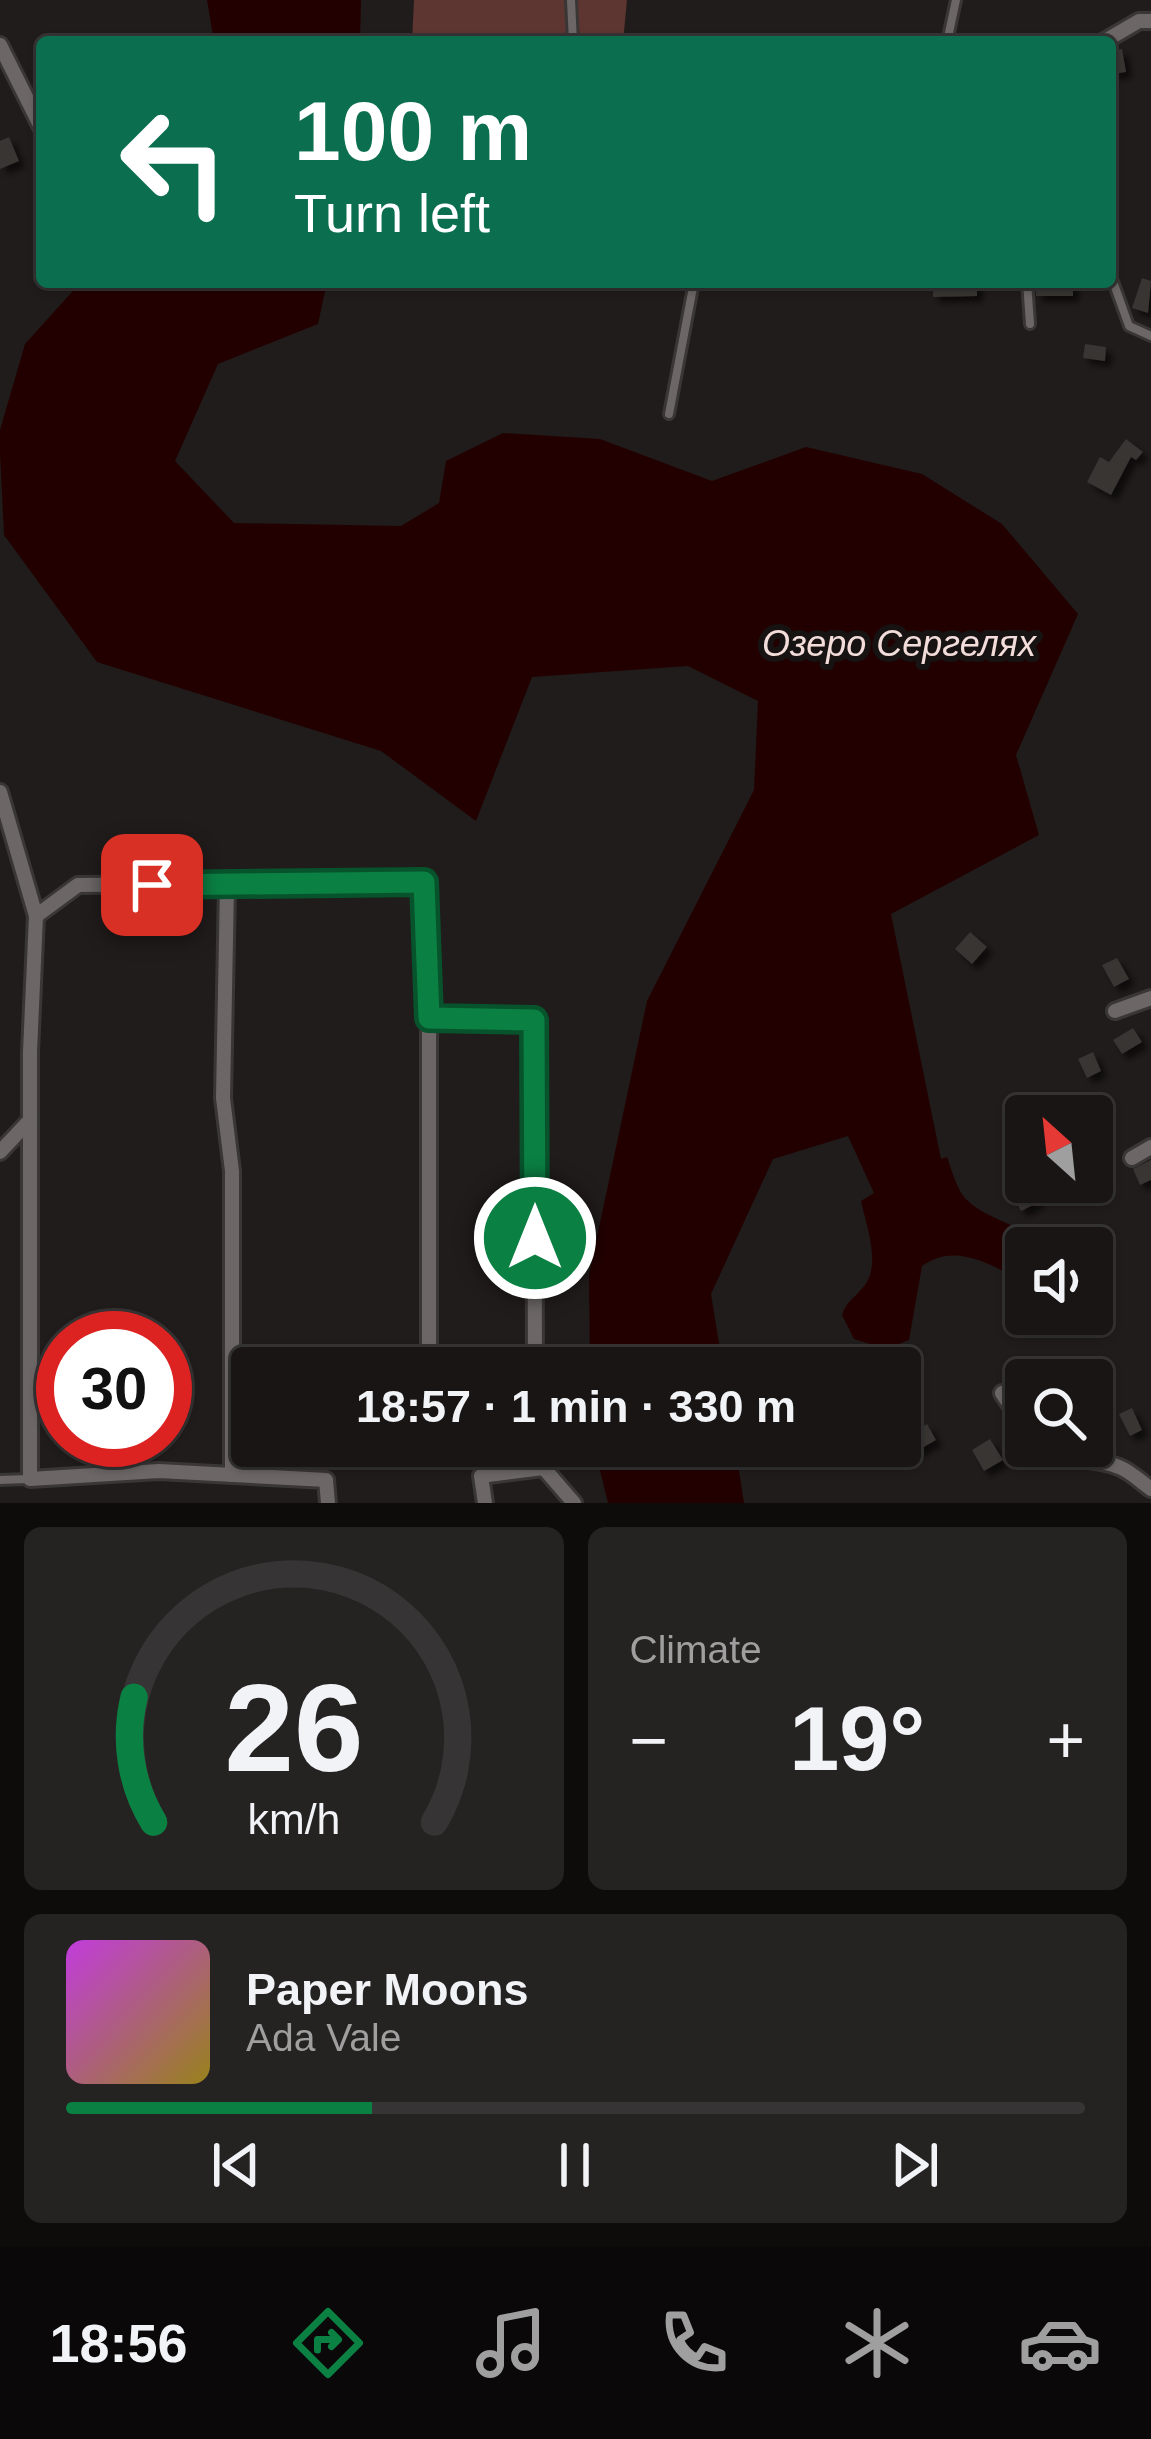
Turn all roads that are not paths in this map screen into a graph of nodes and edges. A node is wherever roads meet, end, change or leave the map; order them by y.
1 (572, 0) edge
2 (956, 0) edge
3 (1151, 21) edge
4 (573, 36) edge
5 (948, 36) edge
6 (1113, 36) edge
7 (0, 45) edge
8 (36, 117) edge
9 (693, 288) edge
10 (1027, 288) edge
11 (1115, 288) edge
12 (1030, 324) dead end
13 (1151, 336) edge
14 (669, 414) dead end
15 (0, 792) edge
16 (227, 886) junction
17 (36, 916) junction
18 (1151, 998) edge
19 (1115, 1011) dead end
20 (429, 1018) junction
21 (30, 1120) junction
22 (1151, 1147) edge
23 (0, 1153) edge
24 (1132, 1158) dead end
25 (429, 1347) edge
26 (535, 1347) edge
27 (1002, 1393) dead end
28 (1005, 1398) edge
29 (1113, 1465) edge
30 (543, 1468) joint
31 (232, 1475) junction
32 (30, 1479) junction
33 (0, 1480) edge
34 (1151, 1489) edge
35 (328, 1503) edge
36 (485, 1503) edge
37 (574, 1503) edge

1 - 4 lane
2 - 5 lane
3 - 6 street
7 - 8 street
9 - 14 lane
10 - 12 lane
11 - 13 lane
15 - 17 street
16 - 17 street
16 - 20 street
16 - 31 street
17 - 21 street
18 - 19 street
20 - 25 street
20 - 26 street
21 - 23 street
21 - 32 street
22 - 24 street
27 - 28 street
29 - 34 street
30 - 36 street
30 - 37 street
31 - 32 street
31 - 35 street
32 - 33 lane

